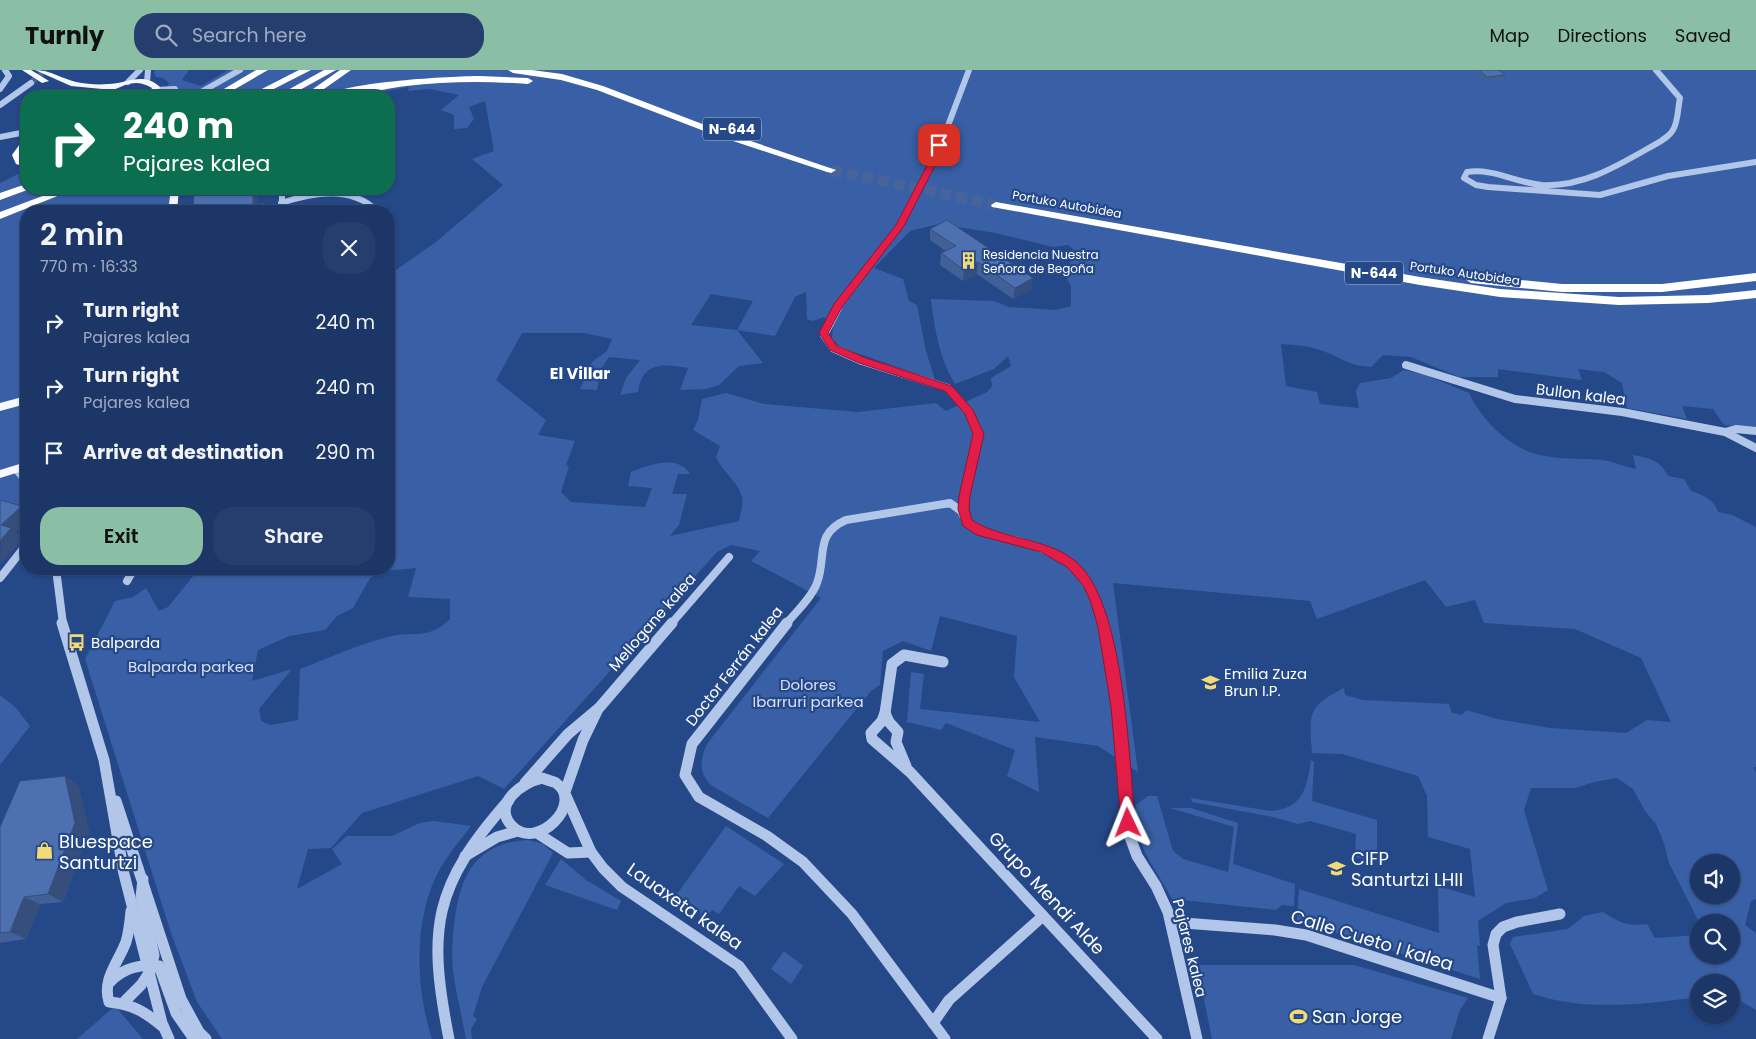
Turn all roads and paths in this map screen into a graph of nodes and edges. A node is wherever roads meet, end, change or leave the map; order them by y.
1 (5, 70) edge
2 (26, 70) edge
3 (39, 70) edge
4 (140, 70) edge
5 (148, 70) edge
6 (240, 70) edge
7 (249, 70) edge
8 (263, 70) edge
9 (306, 70) edge
10 (315, 70) edge
11 (331, 70) edge
12 (346, 70) edge
13 (513, 70) edge
14 (969, 70) edge
15 (1656, 70) edge
16 (573, 71) edge
17 (128, 82) junction
18 (147, 82) junction
19 (31, 83) tunnel mouth
20 (112, 87) junction
21 (384, 87) junction
22 (0, 89) edge
23 (22, 90) edge
24 (74, 90) edge
25 (107, 90) edge
26 (154, 90) edge
27 (205, 90) edge
28 (219, 90) edge
29 (228, 90) edge
30 (233, 90) edge
31 (265, 90) edge
32 (277, 90) edge
33 (293, 90) edge
34 (317, 90) edge
35 (366, 90) edge
36 (373, 90) edge
37 (20, 91) edge
38 (639, 104) junction
39 (0, 106) edge
40 (20, 133) edge
41 (0, 137) edge
42 (1756, 162) edge
43 (20, 189) edge
44 (33, 195) edge
45 (54, 195) edge
46 (283, 195) edge
47 (306, 195) edge
48 (341, 195) edge
49 (0, 197) edge
50 (281, 203) joint
51 (29, 205) edge
52 (372, 205) edge
53 (0, 208) edge
54 (20, 208) edge
55 (0, 216) edge
56 (1756, 277) edge
57 (1756, 294) edge
58 (1406, 365) dead end
59 (20, 400) edge
60 (0, 407) edge
61 (1756, 431) edge
62 (1725, 432) junction
63 (1756, 448) edge
64 (20, 468) edge
65 (0, 474) edge
66 (964, 496) junction
67 (950, 503) junction
68 (967, 523) junction
69 (20, 554) edge
70 (729, 557) dead end
71 (56, 575) edge
72 (130, 575) edge
73 (0, 578) edge
74 (127, 581) dead end
75 (943, 662) dead end
76 (599, 708) junction
77 (885, 712) junction
78 (910, 772) junction
79 (109, 782) junction
80 (525, 783) junction
81 (565, 794) junction
82 (509, 800) junction
83 (518, 831) junction
84 (537, 833) junction
85 (591, 852) junction
86 (460, 859) junction
87 (143, 879) junction
88 (132, 906) junction
89 (1560, 914) dead end
90 (1043, 916) junction
91 (1170, 922) junction
92 (149, 968) junction
93 (107, 986) junction
94 (1501, 998) junction
95 (123, 1002) junction
96 (933, 1023) junction
97 (167, 1034) edge
98 (194, 1039) edge
99 (206, 1039) edge
100 (449, 1039) edge
101 (792, 1039) edge
102 (946, 1039) edge
103 (1157, 1039) edge
104 (1197, 1039) edge
105 (1488, 1039) edge

1 - 22 street
2 - 24 main road
3 - 20 main road
4 - 17 street
5 - 18 street
6 - 27 street
7 - 28 highway
8 - 29 highway
8 - 30 highway
9 - 31 highway
10 - 32 highway
11 - 33 highway
12 - 34 highway
13 - 38 highway
14 - 66 street
15 - 42 street
16 - 38 highway, N-644
17 - 18 main road
17 - 20 main road
18 - 26 main road
19 - 23 street
20 - 25 main road
21 - 35 highway, N-644
21 - 36 highway, N-644
21 - 38 highway, N-644
37 - 39 street
40 - 41 street
43 - 49 highway
44 - 53 highway
45 - 51 highway
46 - 50 street
47 - 50 street
48 - 52 street
54 - 55 highway
56 - 57 highway, Portuko Autobidea / N-644
58 - 62 street, Bullon kalea
59 - 60 main road
61 - 62 street, Bullon kalea
62 - 63 street
64 - 65 main road
66 - 67 street, Doctor Ferrán kalea
66 - 68 street
67 - 68 street
67 - 96 street, Doctor Ferrán kalea
68 - 91 street, Pajares kalea
69 - 73 street
70 - 76 street, Mellogane kalea
71 - 79 street
72 - 74 street
75 - 77 street, Grupo Mendi Alde
76 - 80 street, Mellogane kalea
76 - 81 street, Mellogane kalea
77 - 78 street, Grupo Mendi Alde
77 - 78 street, Grupo Mendi Alde
78 - 90 street, Grupo Mendi Alde
79 - 87 street
79 - 88 street
80 - 81 street
80 - 82 street
81 - 84 street
81 - 85 street, Lauaxeta kalea
82 - 83 street
82 - 86 street
83 - 84 street
83 - 86 street
84 - 85 street
85 - 101 street, Lauaxeta kalea
86 - 100 street
87 - 92 street
87 - 99 street
88 - 92 street
88 - 93 street
89 - 94 street
90 - 96 street
90 - 103 street, Grupo Mendi Alde
91 - 94 street, Calle Cueto I kalea
91 - 104 street, Pajares kalea
92 - 93 street
92 - 95 street
92 - 97 street
92 - 98 street
93 - 95 street
94 - 105 street
95 - 97 street
96 - 102 street, Doctor Ferrán kalea

